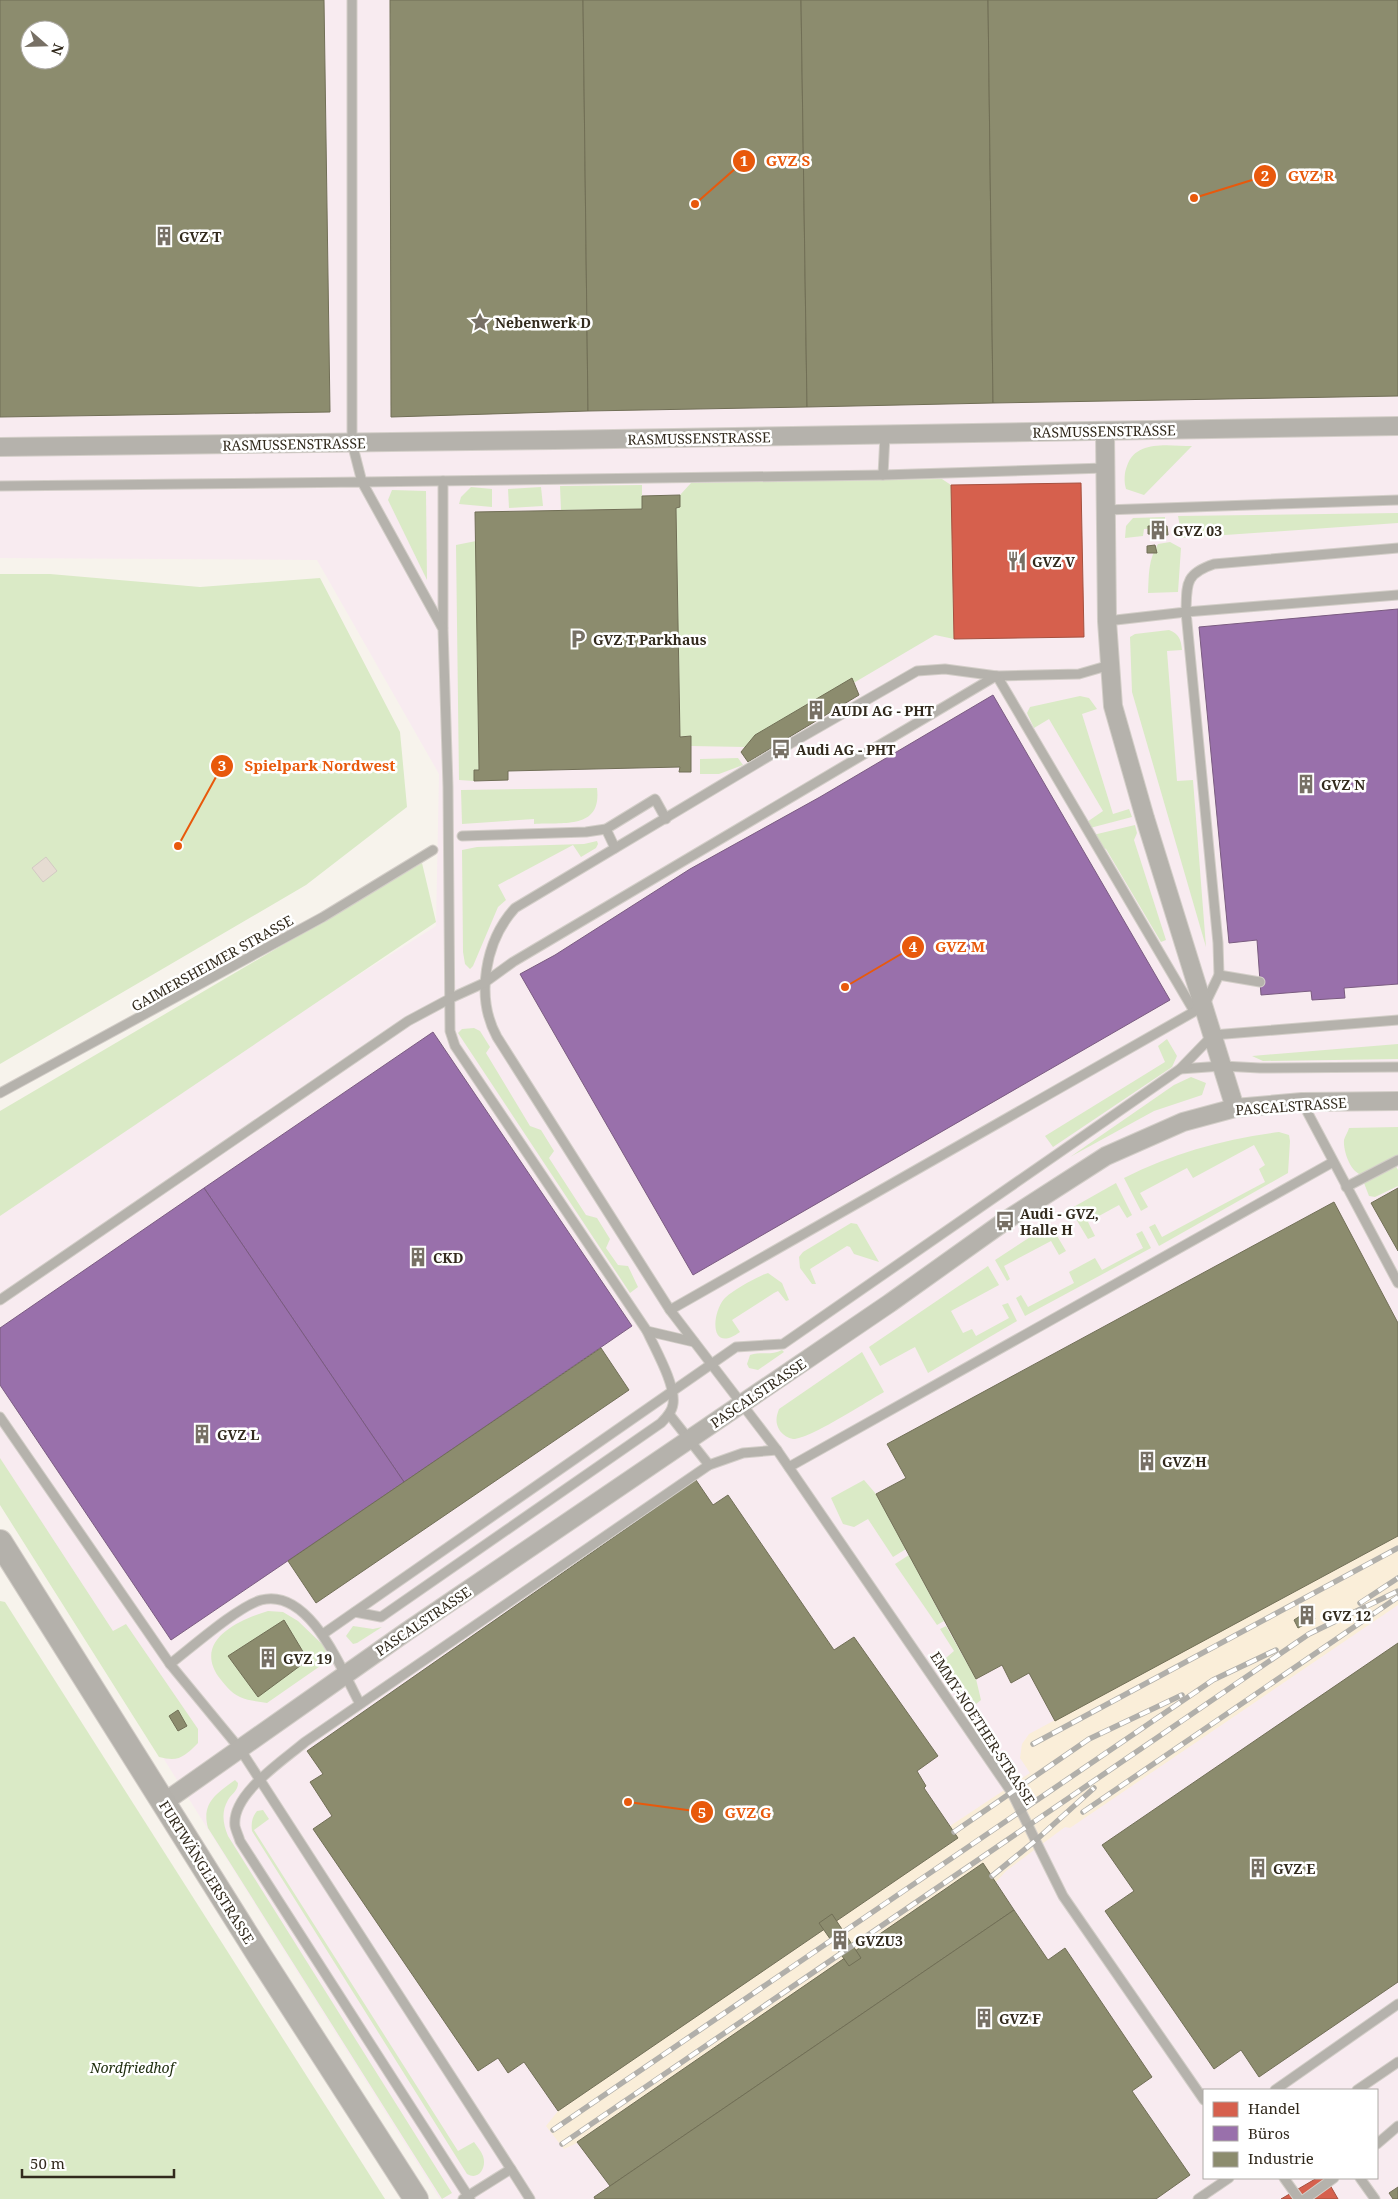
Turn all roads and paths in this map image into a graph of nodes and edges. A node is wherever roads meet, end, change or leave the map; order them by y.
1 (352, 0) edge
2 (1398, 426) edge
3 (1105, 432) junction
4 (885, 434) junction
5 (352, 443) junction
6 (0, 447) edge
7 (1105, 468) junction
8 (883, 475) junction
9 (443, 480) junction
10 (362, 482) junction
11 (0, 486) edge
12 (1398, 500) edge
13 (1104, 510) junction
14 (1398, 548) edge
15 (1398, 595) edge
16 (1186, 612) junction
17 (1107, 621) junction
18 (443, 629) junction
19 (1110, 665) junction
20 (997, 676) junction
21 (666, 818) junction
22 (606, 829) junction
23 (462, 836) dead end
24 (615, 848) junction
25 (433, 850) dead end
26 (1219, 975) junction
27 (1260, 982) dead end
28 (484, 983) junction
29 (451, 998) junction
30 (1199, 1008) junction
31 (1398, 1020) edge
32 (1213, 1035) junction
33 (1222, 1066) junction
34 (1398, 1067) edge
35 (1180, 1069) junction
36 (0, 1093) edge
37 (1398, 1101) edge
38 (1302, 1102) junction
39 (1235, 1108) junction
40 (1398, 1160) edge
41 (1333, 1162) junction
42 (1346, 1187) junction
43 (1398, 1283) edge
44 (0, 1300) edge
45 (670, 1310) junction
46 (647, 1331) junction
47 (694, 1342) junction
48 (711, 1364) junction
49 (673, 1391) junction
50 (742, 1404) junction
51 (669, 1414) junction
52 (0, 1417) edge
53 (690, 1440) junction
54 (777, 1450) junction
55 (710, 1465) junction
56 (789, 1467) junction
57 (0, 1542) edge
58 (355, 1612) junction
59 (323, 1634) junction
60 (170, 1664) junction
61 (344, 1674) junction
62 (360, 1704) junction
63 (240, 1749) junction
64 (260, 1780) junction
65 (163, 1803) junction
66 (1398, 2004) edge
67 (1398, 2062) edge
68 (1276, 2089) edge
69 (1358, 2089) edge
70 (1203, 2099) edge
71 (1398, 2126) edge
72 (1378, 2143) edge
73 (511, 2169) junction
74 (1228, 2179) edge
75 (1285, 2179) edge
76 (1333, 2179) edge
77 (1361, 2179) edge
78 (467, 2198) edge
79 (416, 2199) edge
80 (530, 2199) edge
81 (1198, 2199) edge
82 (1299, 2199) edge
83 (1305, 2199) edge
84 (1375, 2199) edge

1 - 5 lane
2 - 3 street, RASMUSSENSTRASSE
3 - 4 street, RASMUSSENSTRASSE
3 - 7 street
4 - 5 street, RASMUSSENSTRASSE
4 - 8 lane
5 - 6 street, RASMUSSENSTRASSE
5 - 10 lane
7 - 8 lane
7 - 13 street
8 - 9 lane
9 - 10 lane
9 - 18 lane
10 - 11 lane
10 - 18 lane
12 - 13 lane
13 - 17 street
14 - 16 lane
15 - 16 lane
16 - 17 lane
16 - 26 lane
17 - 19 street
18 - 29 lane
19 - 20 lane
19 - 30 street
20 - 21 lane
20 - 28 lane
20 - 30 lane
21 - 22 lane
21 - 24 lane
22 - 23 lane
22 - 24 lane
24 - 28 lane
25 - 36 lane, GAIMERSHEIMER STRASSE
26 - 27 lane
26 - 30 lane
28 - 29 lane
28 - 45 lane, EMMY-NOETHER-STRASSE
29 - 44 lane
29 - 46 lane
30 - 32 street
30 - 45 lane
31 - 32 lane
32 - 33 street
32 - 35 lane
33 - 34 lane
33 - 35 lane
33 - 39 street
35 - 48 lane
37 - 38 street, PASCALSTRASSE
38 - 39 street, PASCALSTRASSE
38 - 41 lane
39 - 50 street, PASCALSTRASSE
40 - 42 lane
41 - 42 lane
41 - 56 lane
42 - 43 lane
45 - 47 lane, EMMY-NOETHER-STRASSE
46 - 47 lane
46 - 49 lane
47 - 48 lane, EMMY-NOETHER-STRASSE
48 - 49 lane
48 - 50 lane, EMMY-NOETHER-STRASSE
49 - 51 lane
49 - 58 lane
50 - 53 street, PASCALSTRASSE
50 - 54 lane, EMMY-NOETHER-STRASSE
51 - 53 lane
51 - 58 lane
52 - 60 lane
53 - 55 lane
53 - 61 street, PASCALSTRASSE
54 - 55 lane
54 - 56 lane, EMMY-NOETHER-STRASSE
55 - 62 lane
56 - 70 lane, EMMY-NOETHER-STRASSE
57 - 65 street, FURTWÄNGLERSTRASSE
58 - 59 lane
59 - 60 lane
59 - 61 lane
60 - 63 lane
61 - 62 lane
61 - 63 street, PASCALSTRASSE
62 - 64 lane
63 - 64 lane
63 - 65 street, PASCALSTRASSE
64 - 73 lane
64 - 78 lane
65 - 79 street, FURTWÄNGLERSTRASSE
66 - 68 lane
67 - 69 lane
71 - 72 lane
73 - 78 lane
73 - 80 lane
74 - 81 lane
75 - 82 lane
76 - 83 lane
77 - 84 lane

